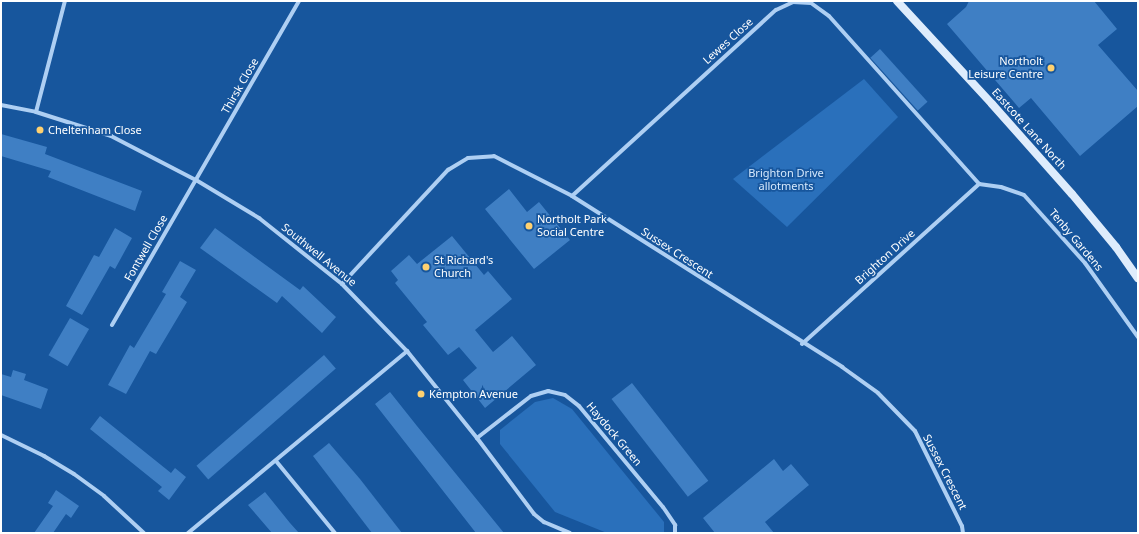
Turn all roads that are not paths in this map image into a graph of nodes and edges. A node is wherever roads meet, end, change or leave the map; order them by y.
1 (65, 1) edge
2 (299, 1) edge
3 (897, 1) edge
4 (1, 106) edge
5 (36, 112) junction
6 (196, 180) junction
7 (979, 184) junction
8 (572, 196) junction
9 (1138, 278) edge
10 (342, 284) junction
11 (112, 325) dead end
12 (1138, 337) edge
13 (802, 344) junction
14 (407, 351) junction
15 (1, 435) edge
16 (477, 438) junction
17 (276, 461) junction
18 (144, 533) edge
19 (188, 533) edge
20 (335, 533) edge
21 (570, 533) edge
22 (675, 533) edge
23 (963, 533) edge

1 - 5 street
2 - 6 street, Thirsk Close
3 - 9 street, Eastcote Lane North
4 - 5 street, Southwell Avenue
5 - 6 street, Southwell Avenue
6 - 10 street, Southwell Avenue
6 - 11 street, Fontwell Close
7 - 8 street, Lewes Close
7 - 12 street, Tenby Gardens
7 - 13 street, Brighton Drive
8 - 10 street, Sussex Crescent
8 - 13 street, Sussex Crescent
10 - 14 street, Southwell Avenue
13 - 23 street, Sussex Crescent
14 - 16 street, Southwell Avenue
14 - 17 street
15 - 18 street
16 - 21 street, Southwell Avenue
16 - 22 street, Haydock Green
17 - 19 street
17 - 20 street

